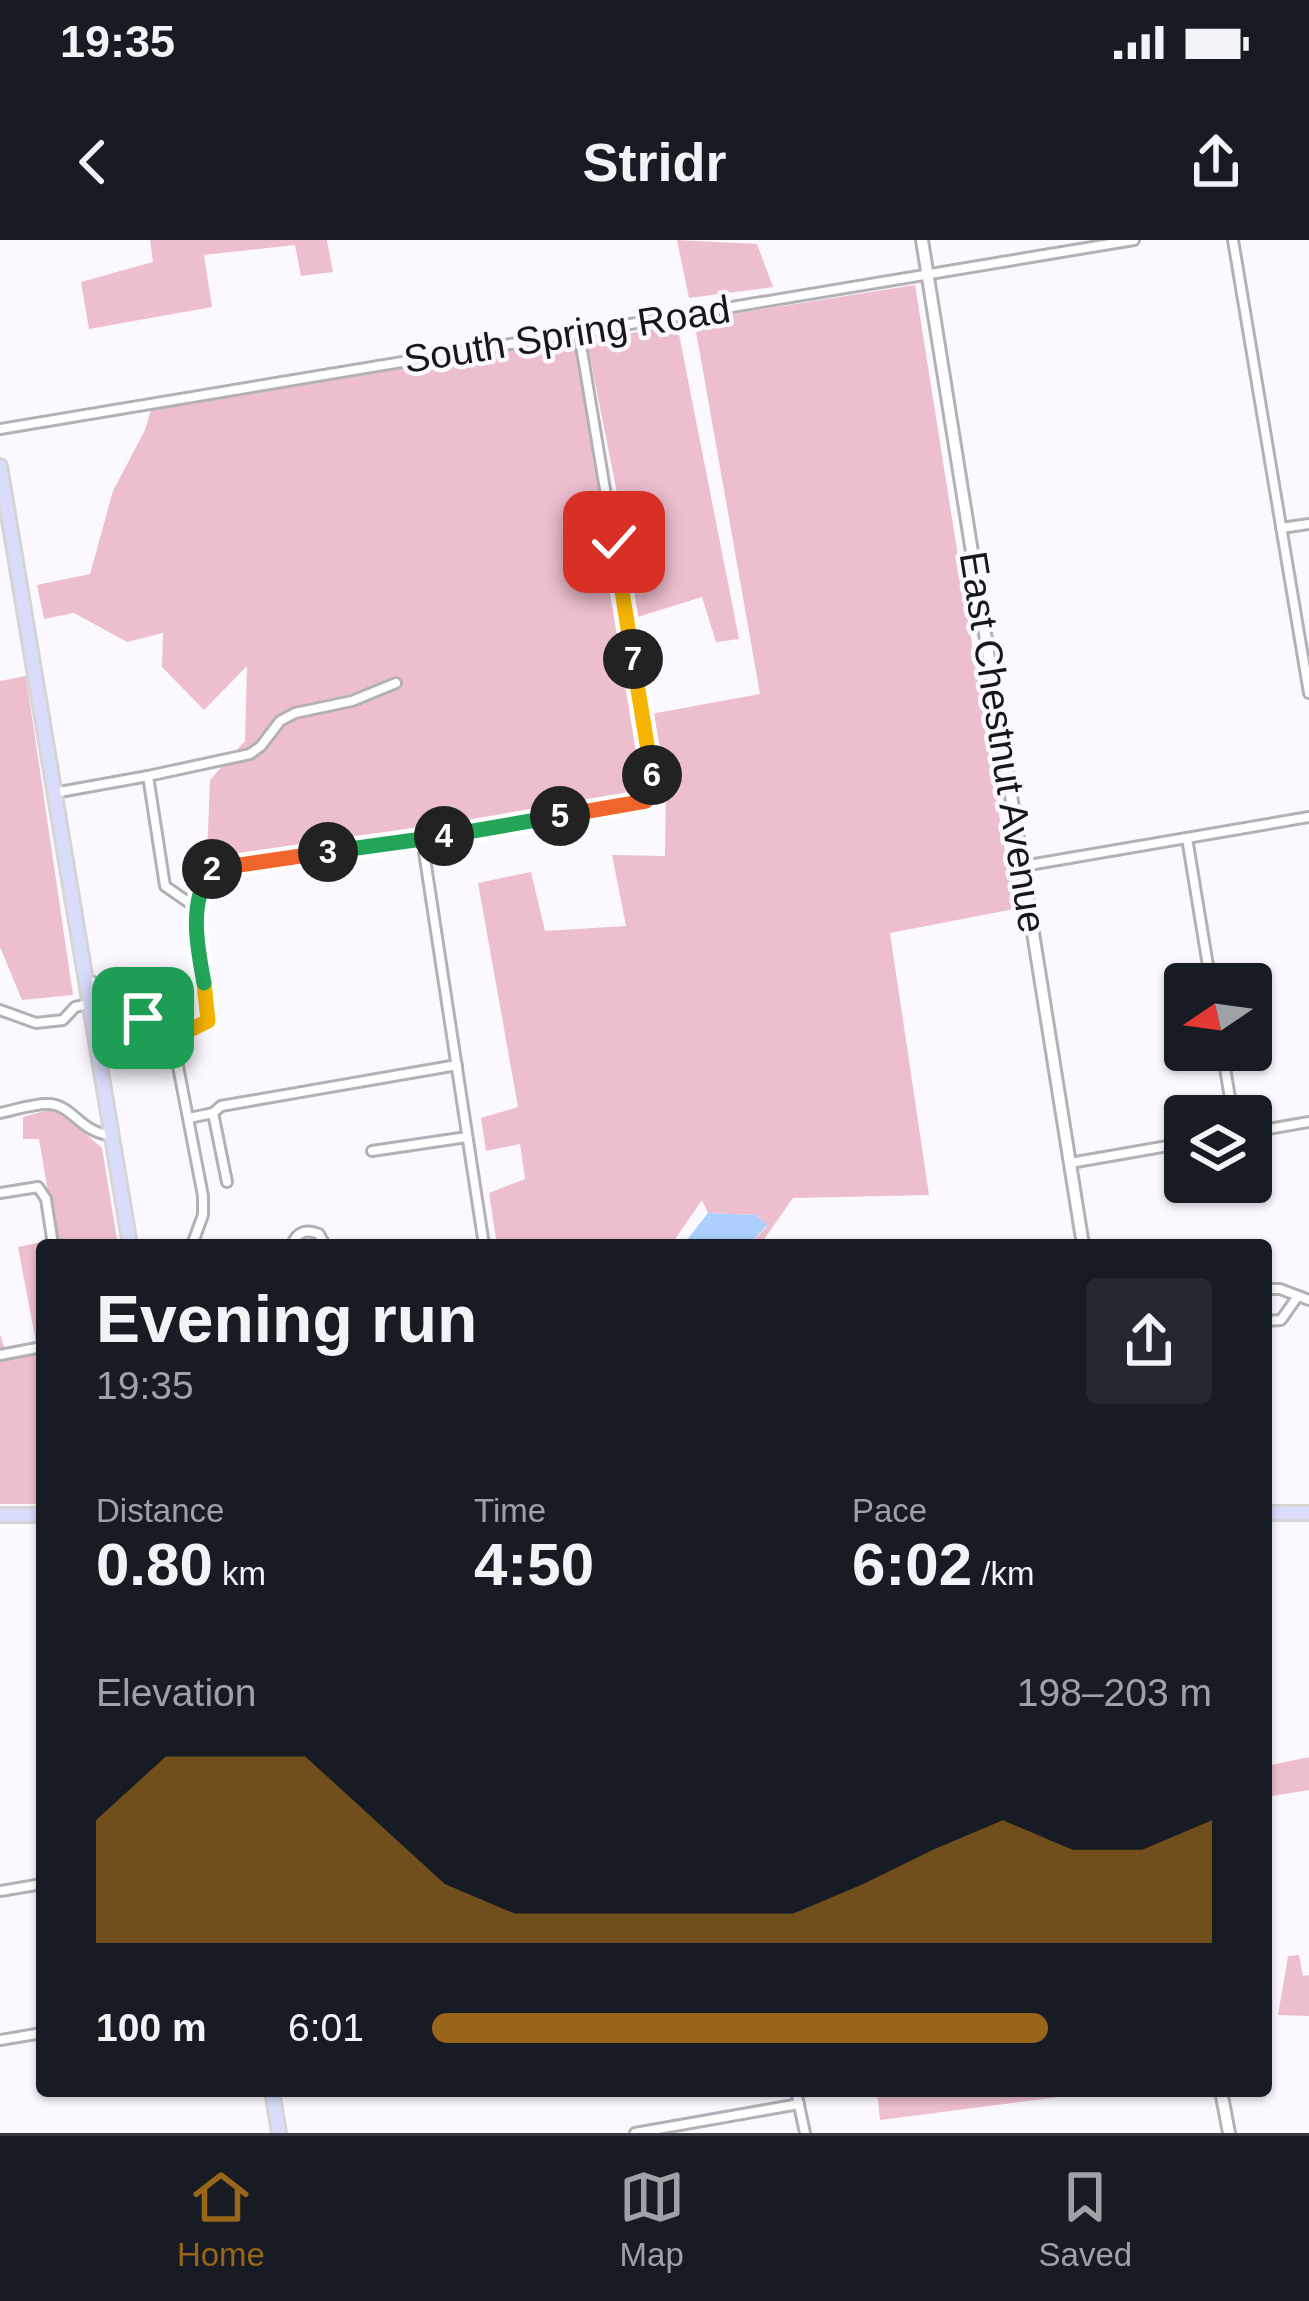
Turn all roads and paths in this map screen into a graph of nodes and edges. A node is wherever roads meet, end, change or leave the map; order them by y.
1 (922, 240) edge
2 (1134, 240) edge
3 (1233, 240) edge
4 (927, 274) junction
5 (579, 332) junction
6 (0, 429) edge
7 (0, 466) edge
8 (1309, 524) edge
9 (1281, 528) junction
10 (1306, 657) edge
11 (396, 683) dead end
12 (1309, 693) edge
13 (148, 776) junction
14 (54, 793) junction
15 (1309, 817) edge
16 (1187, 838) junction
17 (422, 839) junction
18 (1023, 866) junction
19 (198, 909) junction
20 (1208, 963) edge
21 (86, 981) junction
22 (90, 1004) junction
23 (0, 1010) edge
24 (174, 1038) junction
25 (457, 1065) junction
26 (0, 1113) edge
27 (213, 1113) junction
28 (189, 1118) junction
29 (1309, 1122) edge
30 (1272, 1128) edge
31 (112, 1135) junction
32 (467, 1137) junction
33 (1164, 1147) edge
34 (371, 1151) dead end
35 (1070, 1163) junction
36 (226, 1182) dead end
37 (0, 1193) edge
38 (52, 1239) edge
39 (129, 1239) edge
40 (194, 1239) edge
41 (296, 1239) edge
42 (322, 1239) edge
43 (483, 1239) edge
44 (1082, 1239) edge
45 (1272, 1289) edge
46 (1298, 1296) junction
47 (1309, 1300) edge
48 (1272, 1321) edge
49 (36, 1348) edge
50 (0, 1354) edge
51 (1272, 1513) edge
52 (1309, 1513) edge
53 (0, 1515) edge
54 (36, 1515) edge
55 (36, 1885) edge
56 (0, 1891) edge
57 (36, 2034) edge
58 (0, 2040) edge
59 (273, 2097) edge
60 (797, 2097) edge
61 (1222, 2097) edge
62 (799, 2104) junction
63 (279, 2133) edge
64 (635, 2133) edge
65 (805, 2133) edge
66 (1229, 2133) edge

1 - 4 street, East Chestnut Avenue
2 - 4 street, South Spring Road
3 - 9 street
4 - 5 street, South Spring Road
4 - 18 street, East Chestnut Avenue
5 - 6 street, South Spring Road
5 - 17 street
7 - 14 main road
8 - 9 street
9 - 10 street
10 - 12 street
11 - 13 street
13 - 14 street
13 - 19 street
14 - 21 main road
15 - 16 street
16 - 18 street
16 - 20 street
17 - 19 street
17 - 25 street
18 - 35 street, East Chestnut Avenue
19 - 24 street
21 - 22 main road
21 - 24 street
22 - 23 street
22 - 31 main road
24 - 28 street
25 - 27 street
25 - 32 street
26 - 31 street
27 - 28 street
27 - 36 street
28 - 40 street
29 - 30 street
31 - 39 main road
32 - 34 street
32 - 43 street
33 - 35 street
35 - 44 street, East Chestnut Avenue
37 - 38 street
41 - 42 street
45 - 46 street
46 - 47 street
46 - 48 street
49 - 50 street
51 - 52 main road
53 - 54 main road
55 - 56 street
57 - 58 street
59 - 63 main road
60 - 62 street
61 - 66 street
62 - 64 street
62 - 65 street

